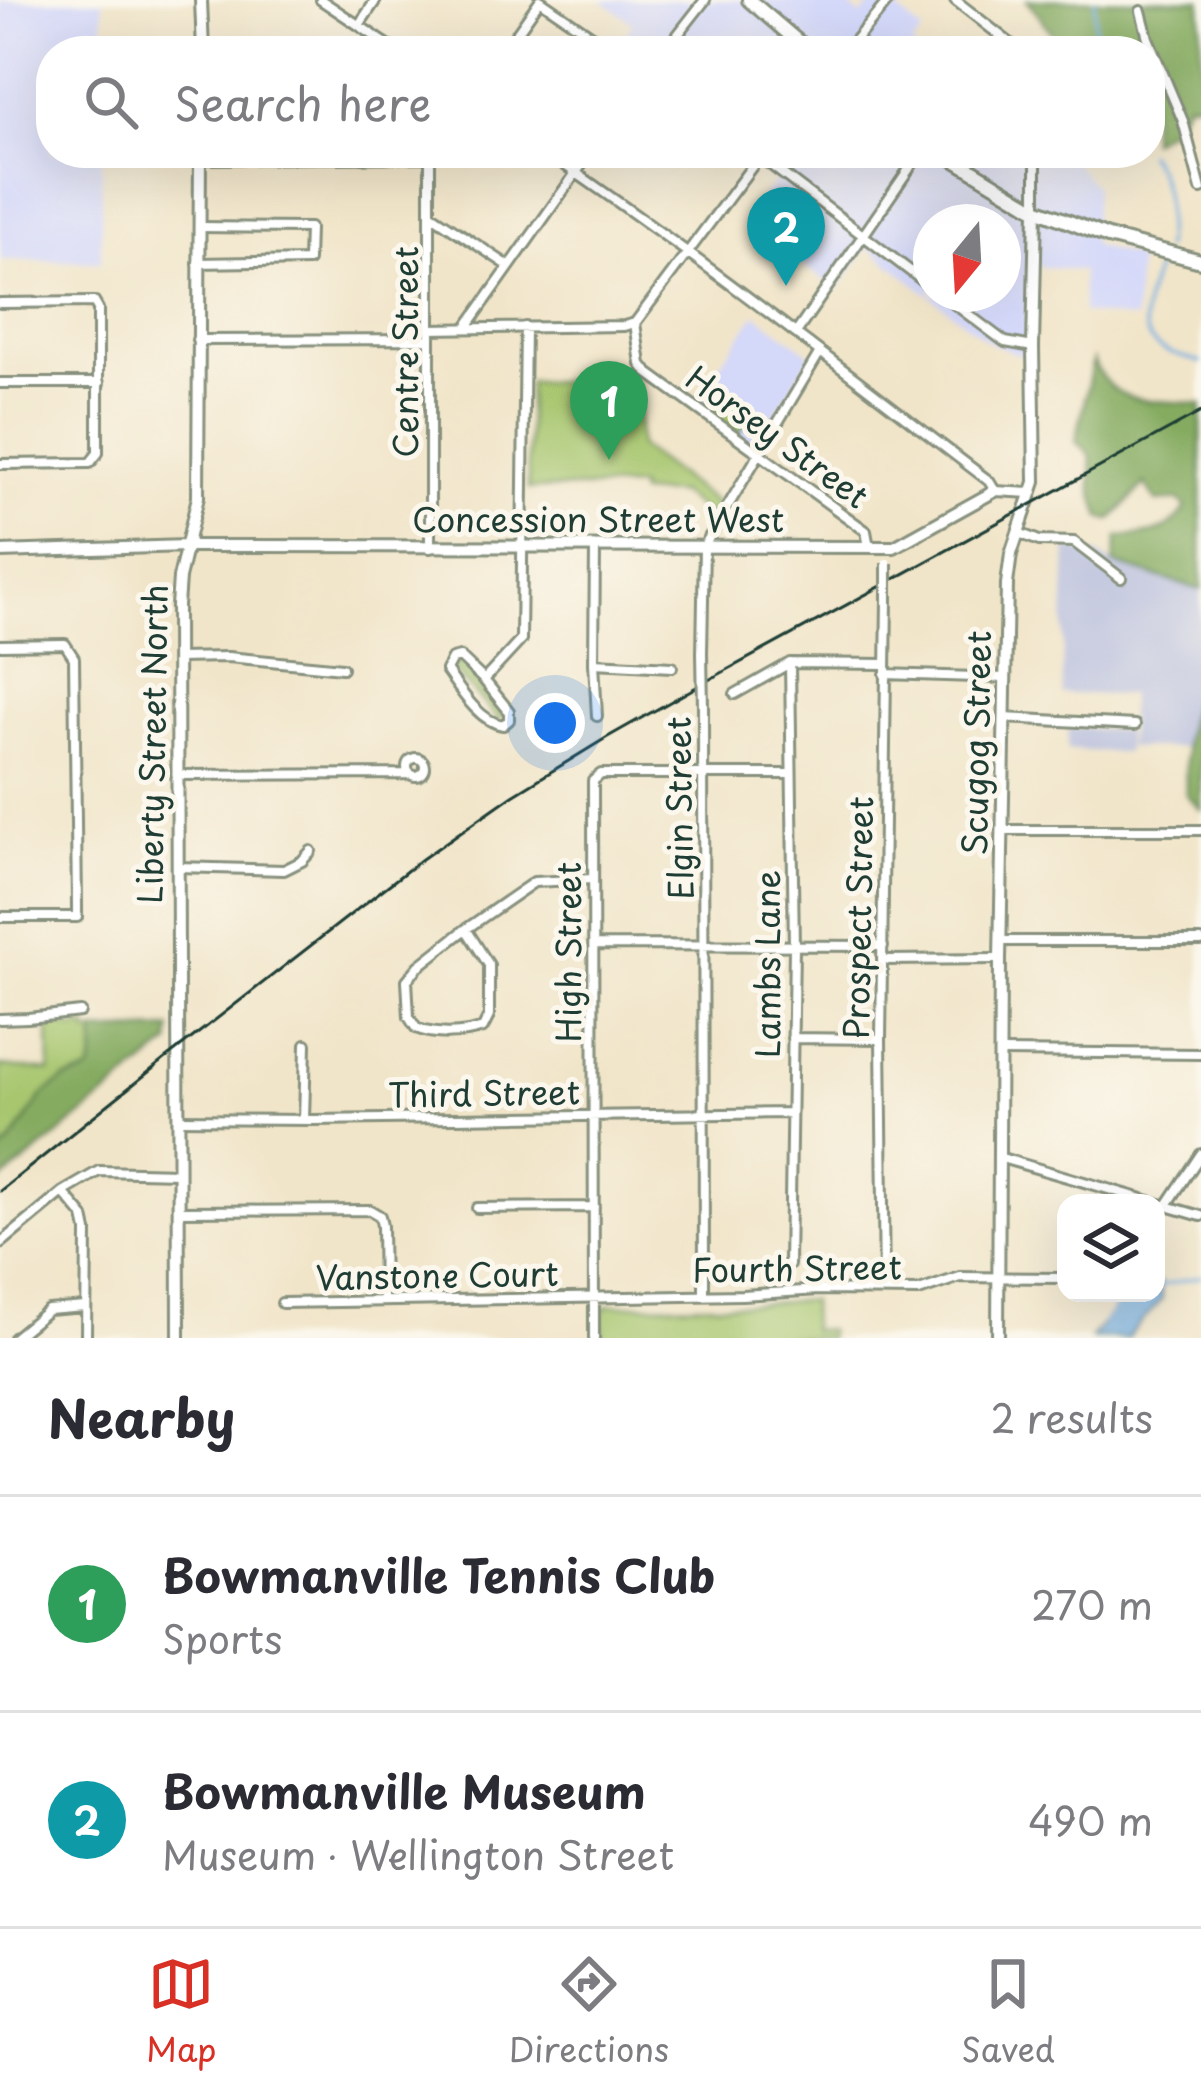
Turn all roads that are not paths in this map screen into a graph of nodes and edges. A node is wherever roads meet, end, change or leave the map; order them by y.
1 (201, 0) edge
2 (321, 0) edge
3 (376, 0) edge
4 (540, 0) edge
5 (705, 0) edge
6 (749, 0) edge
7 (889, 0) edge
8 (956, 0) edge
9 (1141, 11) dead end
10 (358, 25) junction
11 (202, 36) edge
12 (374, 36) edge
13 (515, 36) edge
14 (592, 36) edge
15 (677, 36) edge
16 (791, 36) edge
17 (859, 36) edge
18 (1001, 36) edge
19 (1147, 36) edge
20 (1165, 78) edge
21 (200, 168) edge
22 (431, 168) edge
23 (570, 168) edge
24 (579, 168) edge
25 (749, 168) edge
26 (777, 168) edge
27 (910, 168) edge
28 (969, 168) edge
29 (1036, 168) edge
30 (576, 172) junction
31 (1201, 189) edge
32 (1036, 209) junction
33 (431, 214) junction
34 (199, 227) junction
35 (864, 236) junction
36 (687, 251) junction
37 (1201, 261) edge
38 (198, 263) junction
39 (509, 266) junction
40 (913, 273) edge
41 (0, 302) edge
42 (965, 312) edge
43 (635, 322) junction
44 (525, 327) junction
45 (466, 328) junction
46 (796, 333) junction
47 (430, 334) junction
48 (197, 340) junction
49 (1033, 347) junction
50 (820, 352) junction
51 (99, 382) junction
52 (0, 383) edge
53 (759, 454) junction
54 (0, 464) edge
55 (995, 491) junction
56 (1031, 493) junction
57 (1018, 533) junction
58 (186, 546) junction
59 (595, 546) junction
60 (704, 546) junction
61 (523, 547) junction
62 (869, 547) junction
63 (887, 547) junction
64 (430, 548) junction
65 (0, 552) edge
66 (1120, 578) dead end
67 (0, 645) edge
68 (177, 658) junction
69 (593, 663) junction
70 (790, 663) junction
71 (672, 667) dead end
72 (341, 668) dead end
73 (885, 669) junction
74 (1005, 678) junction
75 (484, 680) junction
76 (735, 694) dead end
77 (597, 716) dead end
78 (1005, 718) junction
79 (1135, 725) dead end
80 (702, 773) junction
81 (410, 774) dead end
82 (790, 774) junction
83 (178, 775) junction
84 (1003, 830) junction
85 (1201, 830) edge
86 (311, 851) dead end
87 (177, 868) junction
88 (593, 879) junction
89 (0, 917) edge
90 (466, 928) junction
91 (1000, 941) junction
92 (1201, 941) edge
93 (595, 945) junction
94 (705, 946) junction
95 (883, 946) junction
96 (794, 948) junction
97 (1000, 959) junction
98 (883, 960) junction
99 (80, 1012) dead end
100 (0, 1019) edge
101 (791, 1039) junction
102 (881, 1039) junction
103 (306, 1044) dead end
104 (1000, 1052) junction
105 (1201, 1054) edge
106 (791, 1113) junction
107 (704, 1115) junction
108 (593, 1117) junction
109 (177, 1119) junction
110 (304, 1120) junction
111 (1201, 1154) edge
112 (998, 1157) junction
113 (178, 1173) junction
114 (63, 1192) junction
115 (1167, 1205) junction
116 (594, 1207) junction
117 (477, 1208) dead end
118 (178, 1211) junction
119 (1201, 1216) edge
120 (0, 1244) edge
121 (789, 1265) dead end
122 (999, 1277) junction
123 (1057, 1278) edge
124 (884, 1290) junction
125 (704, 1295) junction
126 (593, 1296) junction
127 (382, 1300) junction
128 (282, 1303) dead end
129 (85, 1307) junction
130 (14, 1338) edge
131 (86, 1338) edge
132 (179, 1338) edge
133 (594, 1338) edge
134 (998, 1338) edge

1 - 11 street
2 - 10 street
3 - 10 street
4 - 13 street
4 - 14 street
5 - 15 street
6 - 16 main road
7 - 17 street
8 - 18 street
9 - 19 street
10 - 12 street
20 - 31 street
21 - 34 street, Liberty Street North
22 - 33 street, Centre Street
23 - 30 street
24 - 30 street
25 - 36 street
26 - 35 street
27 - 35 street
28 - 32 main road
29 - 32 street, Scugog Street
30 - 36 street
30 - 39 street
32 - 37 main road
32 - 49 street, Scugog Street
33 - 39 street
33 - 47 street, Centre Street
34 - 38 street, Liberty Street North
34 - 38 street
35 - 40 street
35 - 46 street
36 - 43 street
36 - 46 street
38 - 48 street, Liberty Street North
39 - 45 street
41 - 51 street
42 - 49 street
43 - 44 street
43 - 53 street, Horsey Street
44 - 45 street
44 - 61 street
45 - 47 street
46 - 50 street
47 - 48 street
47 - 64 street, Centre Street
48 - 58 street, Liberty Street North
49 - 56 street, Scugog Street
50 - 53 street
50 - 55 street
51 - 52 street
51 - 54 street
53 - 60 street
53 - 62 street, Horsey Street
55 - 56 street
55 - 63 street, Concession Street West
56 - 57 street, Scugog Street
57 - 66 street
57 - 74 street, Scugog Street
58 - 64 street, Concession Street West
58 - 65 street, Concession Street West
58 - 68 street, Liberty Street North
59 - 60 street, Concession Street West
59 - 61 street, Concession Street West
59 - 69 street
60 - 62 street, Concession Street West
60 - 80 street, Elgin Street, bridge
61 - 64 street, Concession Street West
61 - 75 street
62 - 63 street, Concession Street West
63 - 73 street, Prospect Street, bridge
67 - 89 street
68 - 72 street
68 - 83 street, Liberty Street North
69 - 71 street
69 - 77 street
70 - 73 street
70 - 76 street
70 - 82 street, Lambs Lane
73 - 74 street
73 - 95 street, Prospect Street
74 - 78 street, Scugog Street
75 - 75 street
78 - 79 street
78 - 84 street, Scugog Street
80 - 82 street
80 - 88 street, High Street
80 - 94 street, Elgin Street
81 - 83 street
82 - 96 street, Lambs Lane
83 - 87 street, Liberty Street North
84 - 85 street
84 - 91 street, Scugog Street
86 - 87 street
87 - 109 street, Liberty Street North
88 - 90 street
88 - 93 street, High Street
90 - 90 street
91 - 92 street
91 - 97 street, Scugog Street
93 - 94 street
93 - 108 street, High Street
94 - 96 street
94 - 107 street, Elgin Street
95 - 96 street
95 - 98 street, Prospect Street
96 - 101 street, Lambs Lane
97 - 98 street
97 - 104 street, Scugog Street
98 - 102 street, Prospect Street
99 - 100 street
101 - 102 street
101 - 106 street, Lambs Lane
102 - 124 street, Prospect Street
103 - 110 street
104 - 105 street
104 - 112 street, Scugog Street
106 - 107 street, Third Street
106 - 121 street, Lambs Lane
107 - 108 street, Third Street
107 - 125 street, Elgin Street
108 - 110 street, Third Street
108 - 116 street, High Street
109 - 110 street, Third Street
109 - 113 street, Liberty Street North
111 - 115 street
112 - 115 street
112 - 122 street, Scugog Street
113 - 114 street
113 - 118 street, Liberty Street North
114 - 120 street
114 - 129 street
115 - 119 street
116 - 117 street
116 - 126 street, High Street
118 - 127 street
118 - 132 street, Liberty Street North
122 - 123 street, Fourth Street
122 - 124 street, Fourth Street
122 - 134 street, Scugog Street
124 - 125 street, Fourth Street
125 - 126 street, Fourth Street
126 - 127 street, Vanstone Court
126 - 133 street, High Street
127 - 128 street, Vanstone Court
129 - 130 street
129 - 131 street

